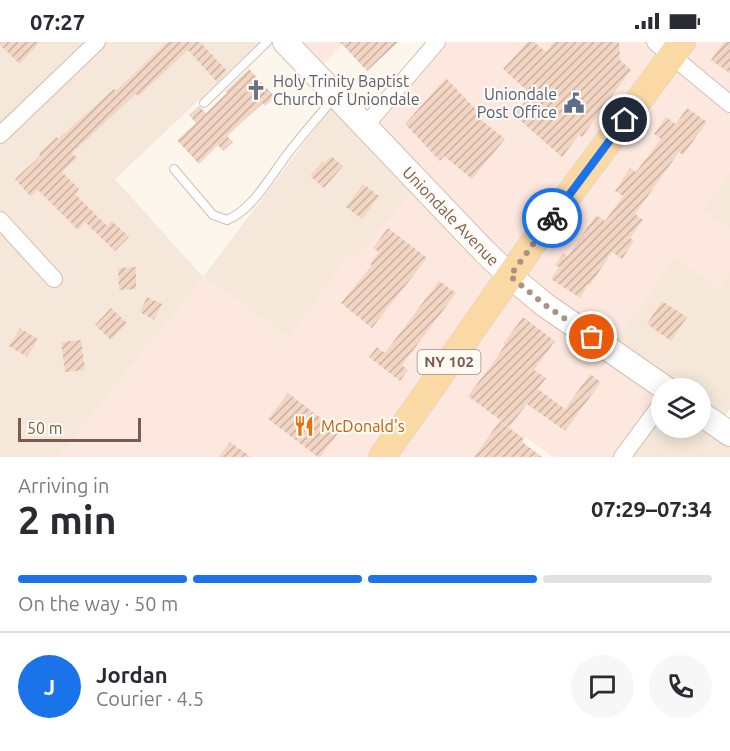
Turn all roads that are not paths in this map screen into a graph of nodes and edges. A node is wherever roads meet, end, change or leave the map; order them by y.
1 (95, 42) edge
2 (267, 42) edge
3 (285, 42) edge
4 (437, 42) edge
5 (670, 47) edge
6 (336, 96) junction
7 (204, 103) dead end
8 (730, 104) edge
9 (365, 126) junction
10 (0, 135) edge
11 (174, 169) dead end
12 (0, 220) edge
13 (510, 276) junction
14 (54, 279) dead end
15 (651, 378) edge
16 (651, 418) edge
17 (711, 421) edge
18 (730, 434) edge
19 (382, 457) edge
20 (622, 457) edge

1 - 10 street
2 - 7 lane
3 - 6 main road, Uniondale Avenue
4 - 9 street
5 - 8 street
5 - 13 main road, NY 102
6 - 9 main road, Uniondale Avenue
6 - 11 lane
9 - 13 main road, Uniondale Avenue
12 - 14 street
13 - 15 main road, Uniondale Avenue
13 - 19 main road, NY 102
16 - 20 street
17 - 18 main road

